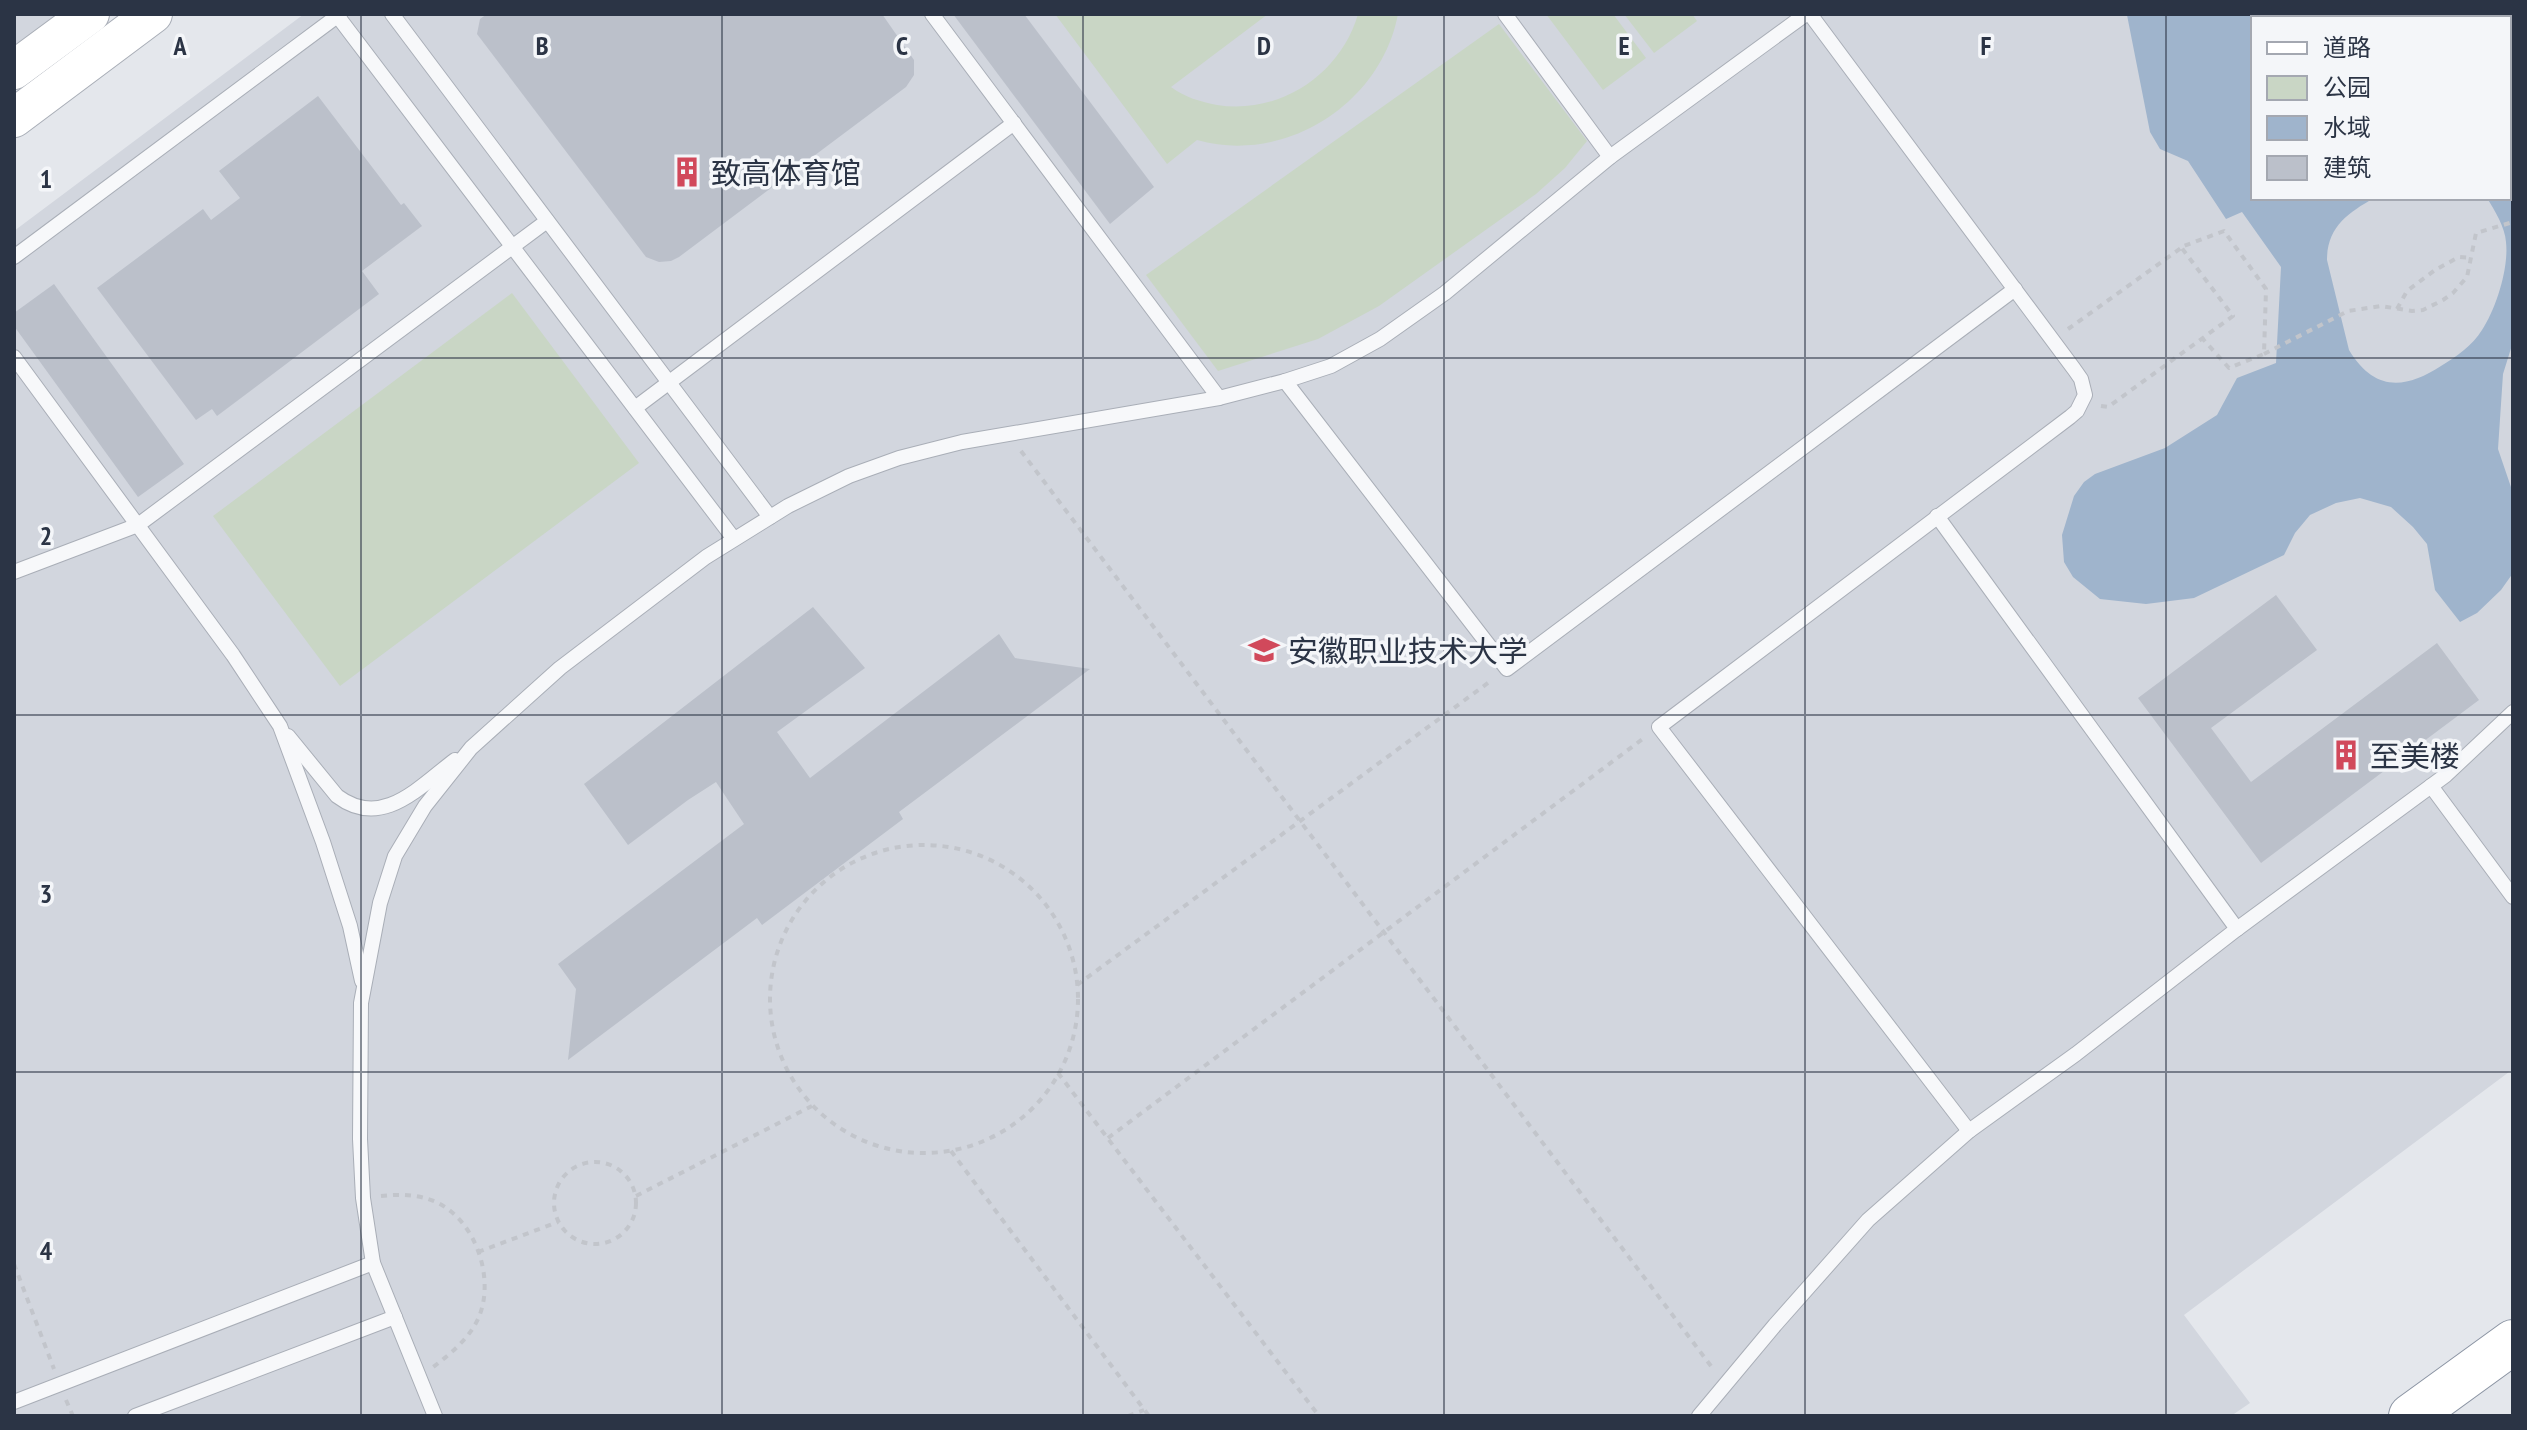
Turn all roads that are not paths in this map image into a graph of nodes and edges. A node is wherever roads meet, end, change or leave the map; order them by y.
1 (90, 14) edge
2 (153, 14) edge
3 (392, 14) edge
4 (932, 14) edge
5 (1505, 14) edge
6 (1808, 14) edge
7 (338, 15) edge
8 (14, 70) edge
9 (14, 118) edge
10 (1014, 123) junction
11 (1610, 157) junction
12 (547, 221) junction
13 (512, 246) junction
14 (14, 257) edge
15 (2015, 289) junction
16 (14, 357) edge
17 (1285, 381) junction
18 (669, 383) junction
19 (1219, 398) junction
20 (635, 408) junction
21 (1937, 516) junction
22 (770, 517) junction
23 (138, 525) junction
24 (734, 539) junction
25 (14, 572) edge
26 (2513, 712) edge
27 (280, 726) junction
28 (471, 748) junction
29 (2431, 786) junction
30 (2513, 897) edge
31 (2237, 929) junction
32 (364, 989) junction
33 (1969, 1131) junction
34 (373, 1263) junction
35 (395, 1317) junction
36 (2513, 1342) edge
37 (14, 1402) edge
38 (135, 1416) edge
39 (435, 1416) edge
40 (1699, 1416) edge
41 (2411, 1416) edge

1 - 8 main road
2 - 9 main road
3 - 12 lane
4 - 10 lane
5 - 11 lane
6 - 11 lane
6 - 15 lane
7 - 13 lane
7 - 14 lane
10 - 18 lane
10 - 19 lane
11 - 17 lane
12 - 13 lane
12 - 18 lane
13 - 20 lane
13 - 23 lane
15 - 17 lane
15 - 21 lane
16 - 23 lane
17 - 19 lane
18 - 20 lane
18 - 22 lane
19 - 22 lane
20 - 24 lane
21 - 31 lane
21 - 33 lane
22 - 24 lane
23 - 25 lane
23 - 27 lane
24 - 28 lane
26 - 29 lane
27 - 28 lane
27 - 32 lane
28 - 32 lane
29 - 30 lane
29 - 31 lane
31 - 33 lane
32 - 34 lane
33 - 40 lane
34 - 35 lane
34 - 37 lane
35 - 38 lane
35 - 39 lane
36 - 41 highway

